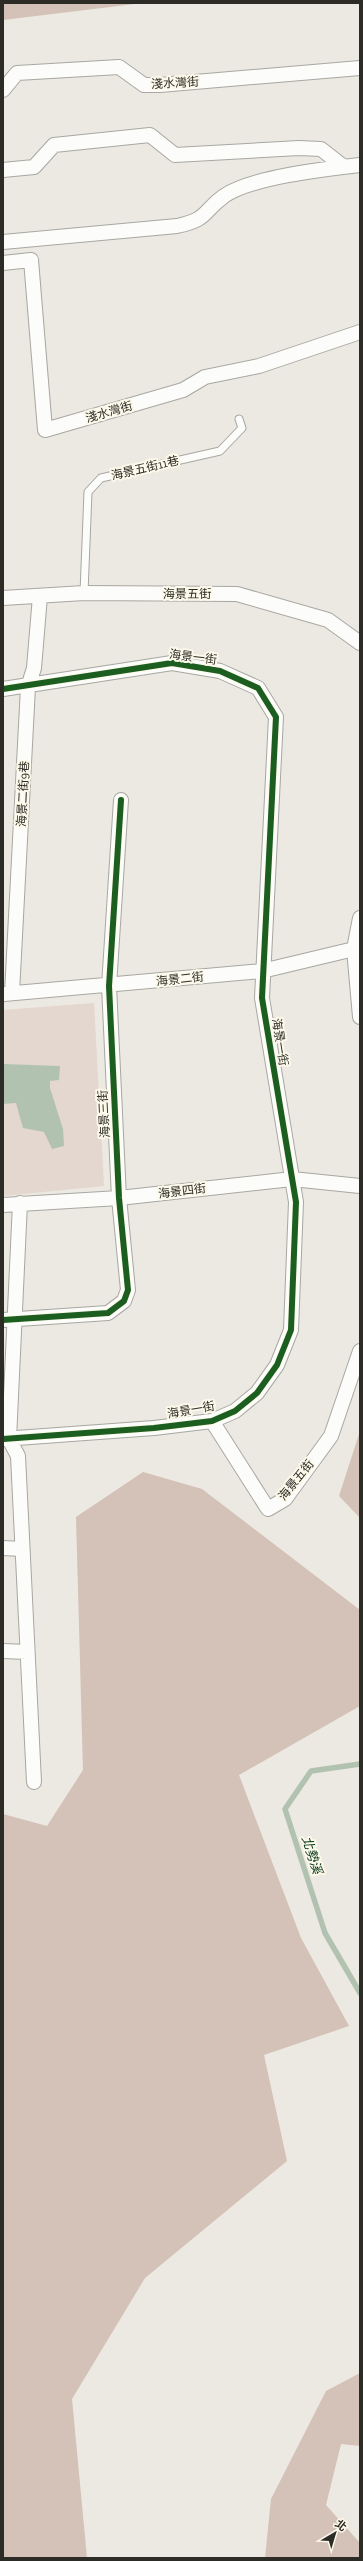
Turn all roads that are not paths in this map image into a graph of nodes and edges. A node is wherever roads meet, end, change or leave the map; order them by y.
1 (360, 68) edge
2 (3, 90) edge
3 (360, 165) edge
4 (344, 167) junction
5 (3, 170) edge
6 (3, 242) edge
7 (3, 263) edge
8 (360, 332) edge
9 (239, 419) dead end
10 (84, 593) junction
11 (40, 596) junction
12 (3, 598) edge
13 (360, 643) edge
14 (28, 687) junction
15 (3, 689) edge
16 (121, 800) dead end
17 (360, 918) edge
18 (354, 949) junction
19 (262, 971) junction
20 (109, 986) junction
21 (8, 994) edge
22 (360, 1017) edge
23 (292, 1179) junction
24 (360, 1186) edge
25 (118, 1198) junction
26 (20, 1203) junction
27 (3, 1204) edge
28 (9, 1320) edge
29 (360, 1352) edge
30 (212, 1420) junction
31 (6, 1439) edge
32 (3, 1548) edge
33 (22, 1549) junction
34 (3, 1651) edge
35 (27, 1652) junction
36 (34, 1782) dead end

1 - 2 street, 淺水灣街
3 - 4 street
4 - 5 street
4 - 6 street
7 - 8 street, 淺水灣街
9 - 10 lane, 海景五街11巷
10 - 11 street, 海景五街
10 - 13 street, 海景五街
11 - 12 street, 海景五街
11 - 14 street, 海景二街9巷
14 - 15 street, 海景一街
14 - 19 street, 海景一街
14 - 21 street, 海景二街9巷
16 - 20 street, 海景三街
17 - 18 street
18 - 19 street, 海景二街
18 - 22 street
19 - 20 street, 海景二街
19 - 23 street, 海景一街
20 - 21 street, 海景二街
20 - 25 street, 海景三街
23 - 24 street, 海景四街
23 - 25 street, 海景四街
23 - 30 street, 海景一街
25 - 26 street, 海景四街
25 - 28 street, 海景三街
26 - 27 street, 海景四街
26 - 28 street
28 - 31 street
29 - 30 street, 海景五街
30 - 31 street, 海景一街
31 - 33 street
32 - 33 street
33 - 35 street
34 - 35 street
35 - 36 street

